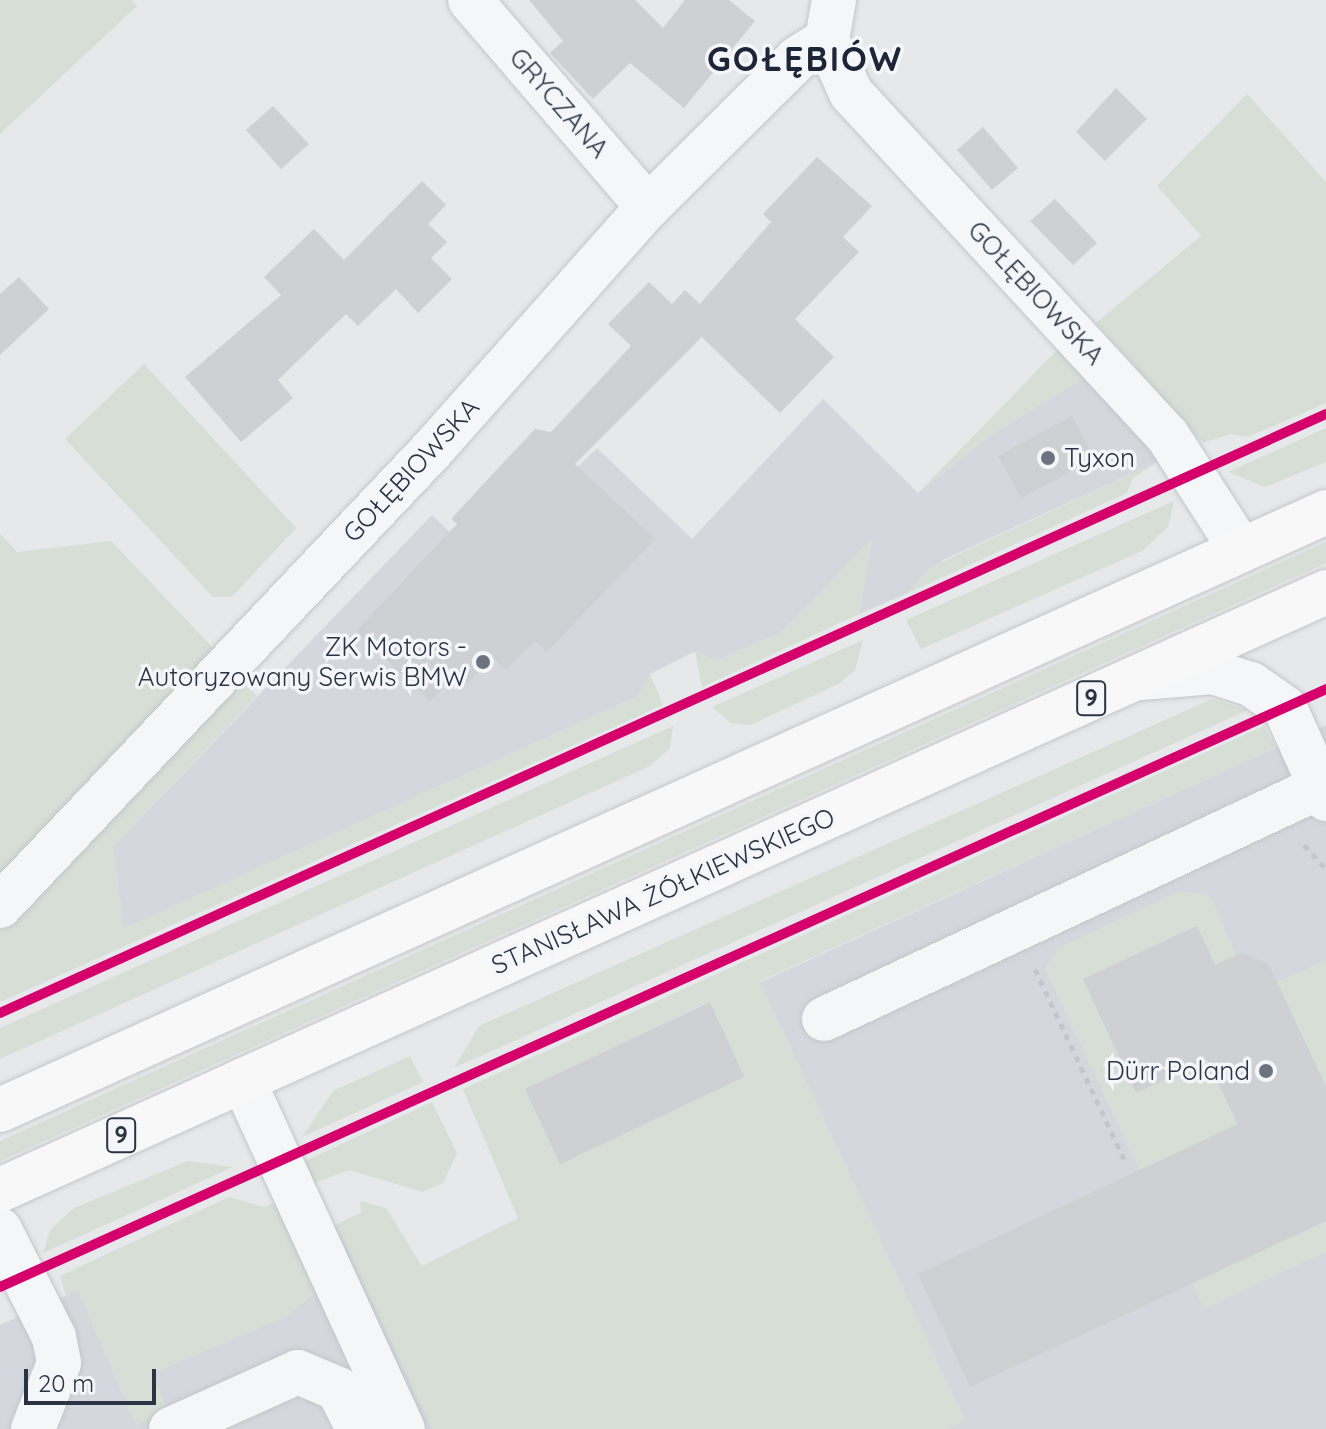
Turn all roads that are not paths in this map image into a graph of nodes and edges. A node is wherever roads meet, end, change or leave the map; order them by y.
1 (470, 0) edge
2 (830, 20) edge
3 (648, 207) junction
4 (1326, 512) edge
5 (1241, 550) junction
6 (1326, 592) edge
7 (1133, 679) junction
8 (1323, 793) edge
9 (0, 906) edge
10 (824, 1019) dead end
11 (243, 1080) junction
12 (0, 1110) edge
13 (0, 1190) edge
14 (0, 1230) edge
15 (33, 1429) edge
16 (171, 1429) edge
17 (358, 1429) edge
18 (403, 1429) edge

1 - 3 street, GRYCZANA
2 - 3 street, GOŁĘBIOWSKA
2 - 5 street, GOŁĘBIOWSKA
3 - 9 street, GOŁĘBIOWSKA
4 - 5 main road
5 - 12 main road
6 - 7 main road, STANISŁAWA ŻÓŁKIEWSKIEGO / 9
7 - 8 street
7 - 11 main road, STANISŁAWA ŻÓŁKIEWSKIEGO / 9
8 - 10 street
11 - 13 main road, STANISŁAWA ŻÓŁKIEWSKIEGO / 9
11 - 18 street
14 - 15 street
16 - 17 street

